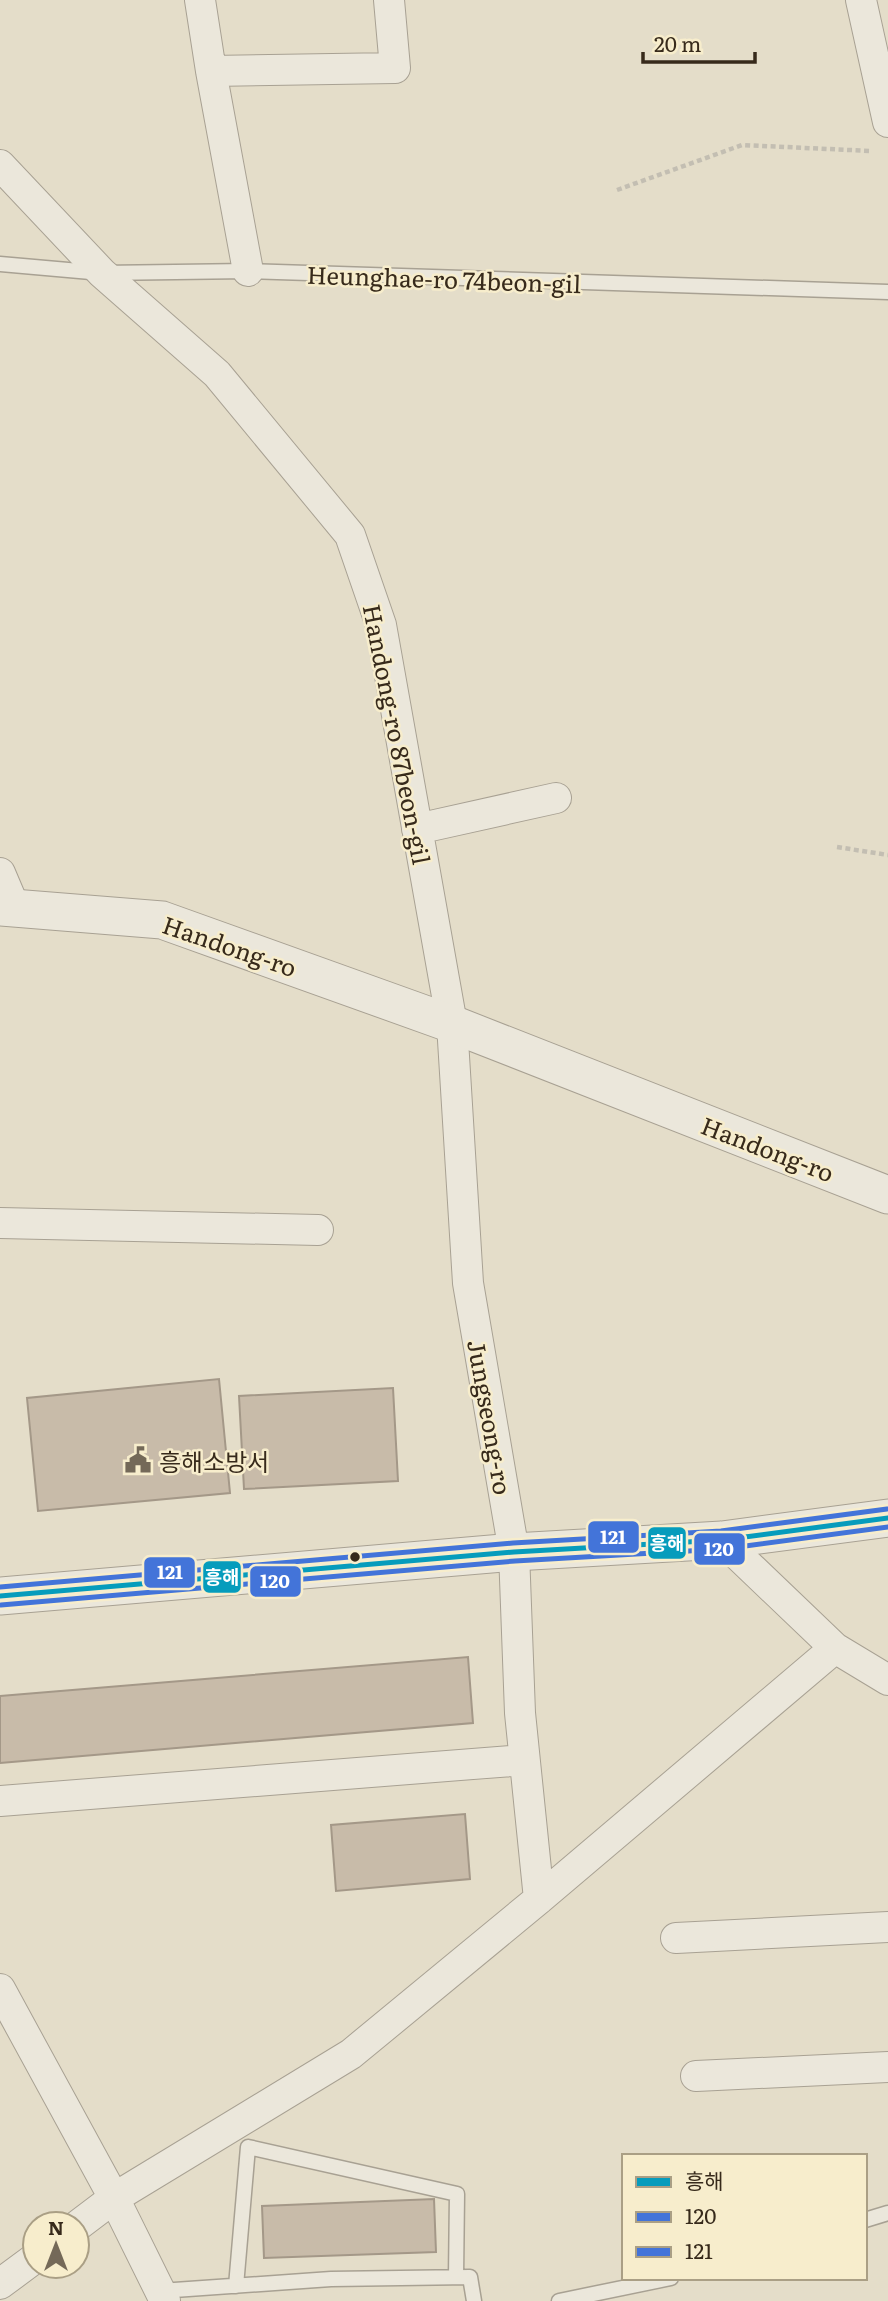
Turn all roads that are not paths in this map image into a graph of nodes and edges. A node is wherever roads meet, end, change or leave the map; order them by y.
1 (200, 0) edge
2 (389, 0) edge
3 (861, 0) edge
4 (211, 71) junction
5 (888, 122) edge
6 (0, 165) edge
7 (0, 264) edge
8 (248, 271) junction
9 (102, 273) junction
10 (888, 292) edge
11 (556, 798) dead end
12 (417, 829) junction
13 (0, 873) edge
14 (7, 906) edge
15 (452, 1024) junction
16 (888, 1195) edge
17 (0, 1223) edge
18 (318, 1230) dead end
19 (888, 1518) edge
20 (722, 1540) junction
21 (514, 1552) junction
22 (0, 1597) edge
23 (835, 1648) junction
24 (888, 1680) edge
25 (524, 1760) junction
26 (0, 1801) edge
27 (539, 1899) junction
28 (888, 1927) edge
29 (676, 1938) dead end
30 (0, 1989) edge
31 (888, 2067) edge
32 (696, 2076) dead end
33 (114, 2198) junction
34 (888, 2213) edge
35 (91, 2215) edge
36 (867, 2219) edge
37 (21, 2268) edge
38 (456, 2277) junction
39 (661, 2280) edge
40 (0, 2284) edge
41 (236, 2286) junction
42 (162, 2296) edge
43 (474, 2301) edge
44 (559, 2301) edge

1 - 4 street
2 - 4 street
3 - 5 street
4 - 8 street
6 - 9 street, Handong-ro 87beon-gil
7 - 9 lane, Heunghae-ro 74beon-gil
8 - 9 lane, Heunghae-ro 74beon-gil
8 - 10 lane, Heunghae-ro 74beon-gil
9 - 12 street, Handong-ro 87beon-gil
11 - 12 street
12 - 15 street, Handong-ro 87beon-gil
13 - 14 street
14 - 15 street, Handong-ro
15 - 16 street, Handong-ro
15 - 21 street, Jungseong-ro
17 - 18 street
19 - 20 street
20 - 21 street
20 - 23 street
21 - 22 street
21 - 25 street, Jungseong-ro
23 - 24 street
23 - 27 street
25 - 26 street
25 - 27 street, Jungseong-ro
27 - 33 street
28 - 29 street
30 - 33 street
31 - 32 street
33 - 35 street
33 - 42 street
34 - 36 lane
37 - 40 street
38 - 41 lane
38 - 41 lane
38 - 43 lane
39 - 44 lane
41 - 42 lane

